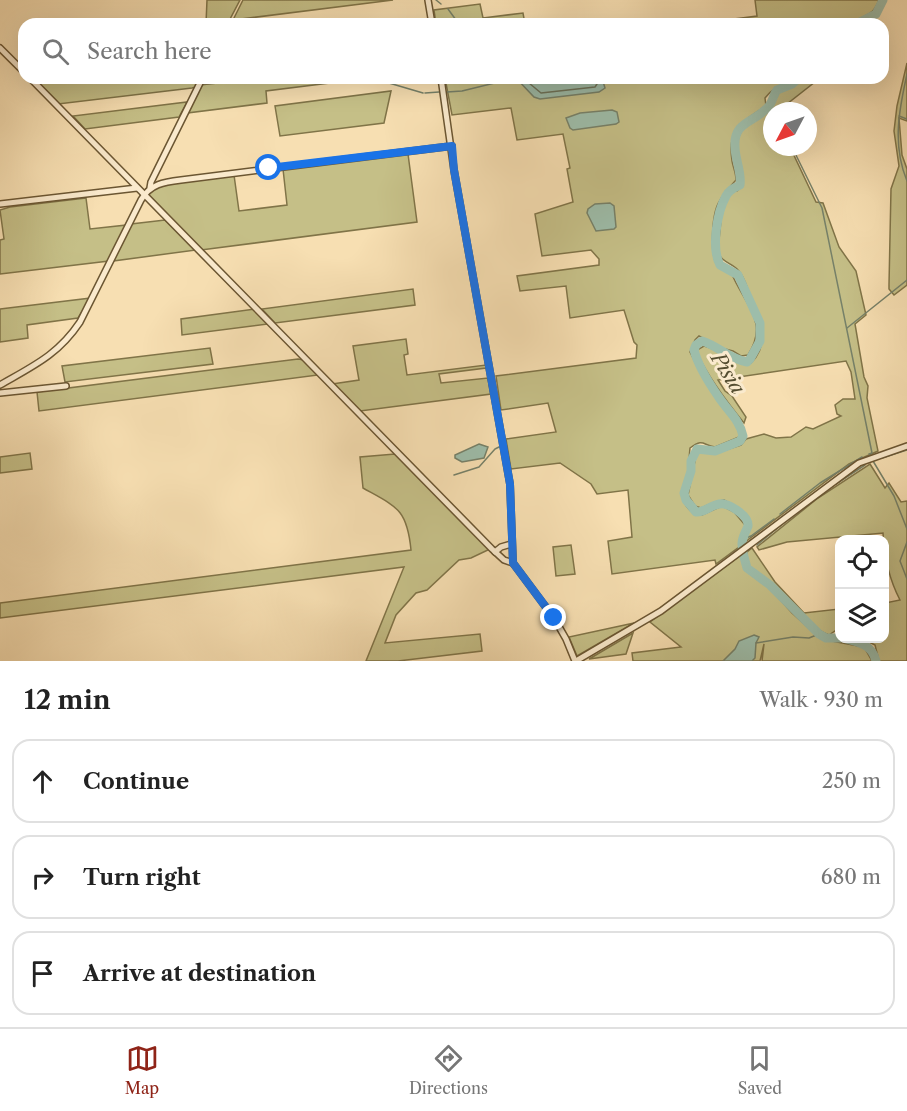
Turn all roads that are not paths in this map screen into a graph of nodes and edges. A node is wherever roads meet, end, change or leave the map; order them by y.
1 (428, 0) edge
2 (431, 18) edge
3 (0, 48) edge
4 (18, 66) edge
5 (36, 84) edge
6 (200, 84) edge
7 (442, 84) edge
8 (452, 146) junction
9 (137, 188) junction
10 (150, 188) junction
11 (144, 195) junction
12 (0, 204) edge
13 (0, 385) edge
14 (66, 386) dead end
15 (0, 393) edge
16 (907, 446) edge
17 (511, 544) junction
18 (495, 552) junction
19 (513, 563) junction
20 (575, 661) edge

1 - 2 street
3 - 4 street
5 - 9 street
6 - 10 street
7 - 8 street
8 - 10 street
8 - 17 street
9 - 11 street
9 - 12 street
10 - 11 street
11 - 13 street
11 - 18 street
14 - 15 street
16 - 20 street
17 - 18 street
17 - 19 street
18 - 19 street
19 - 20 street

